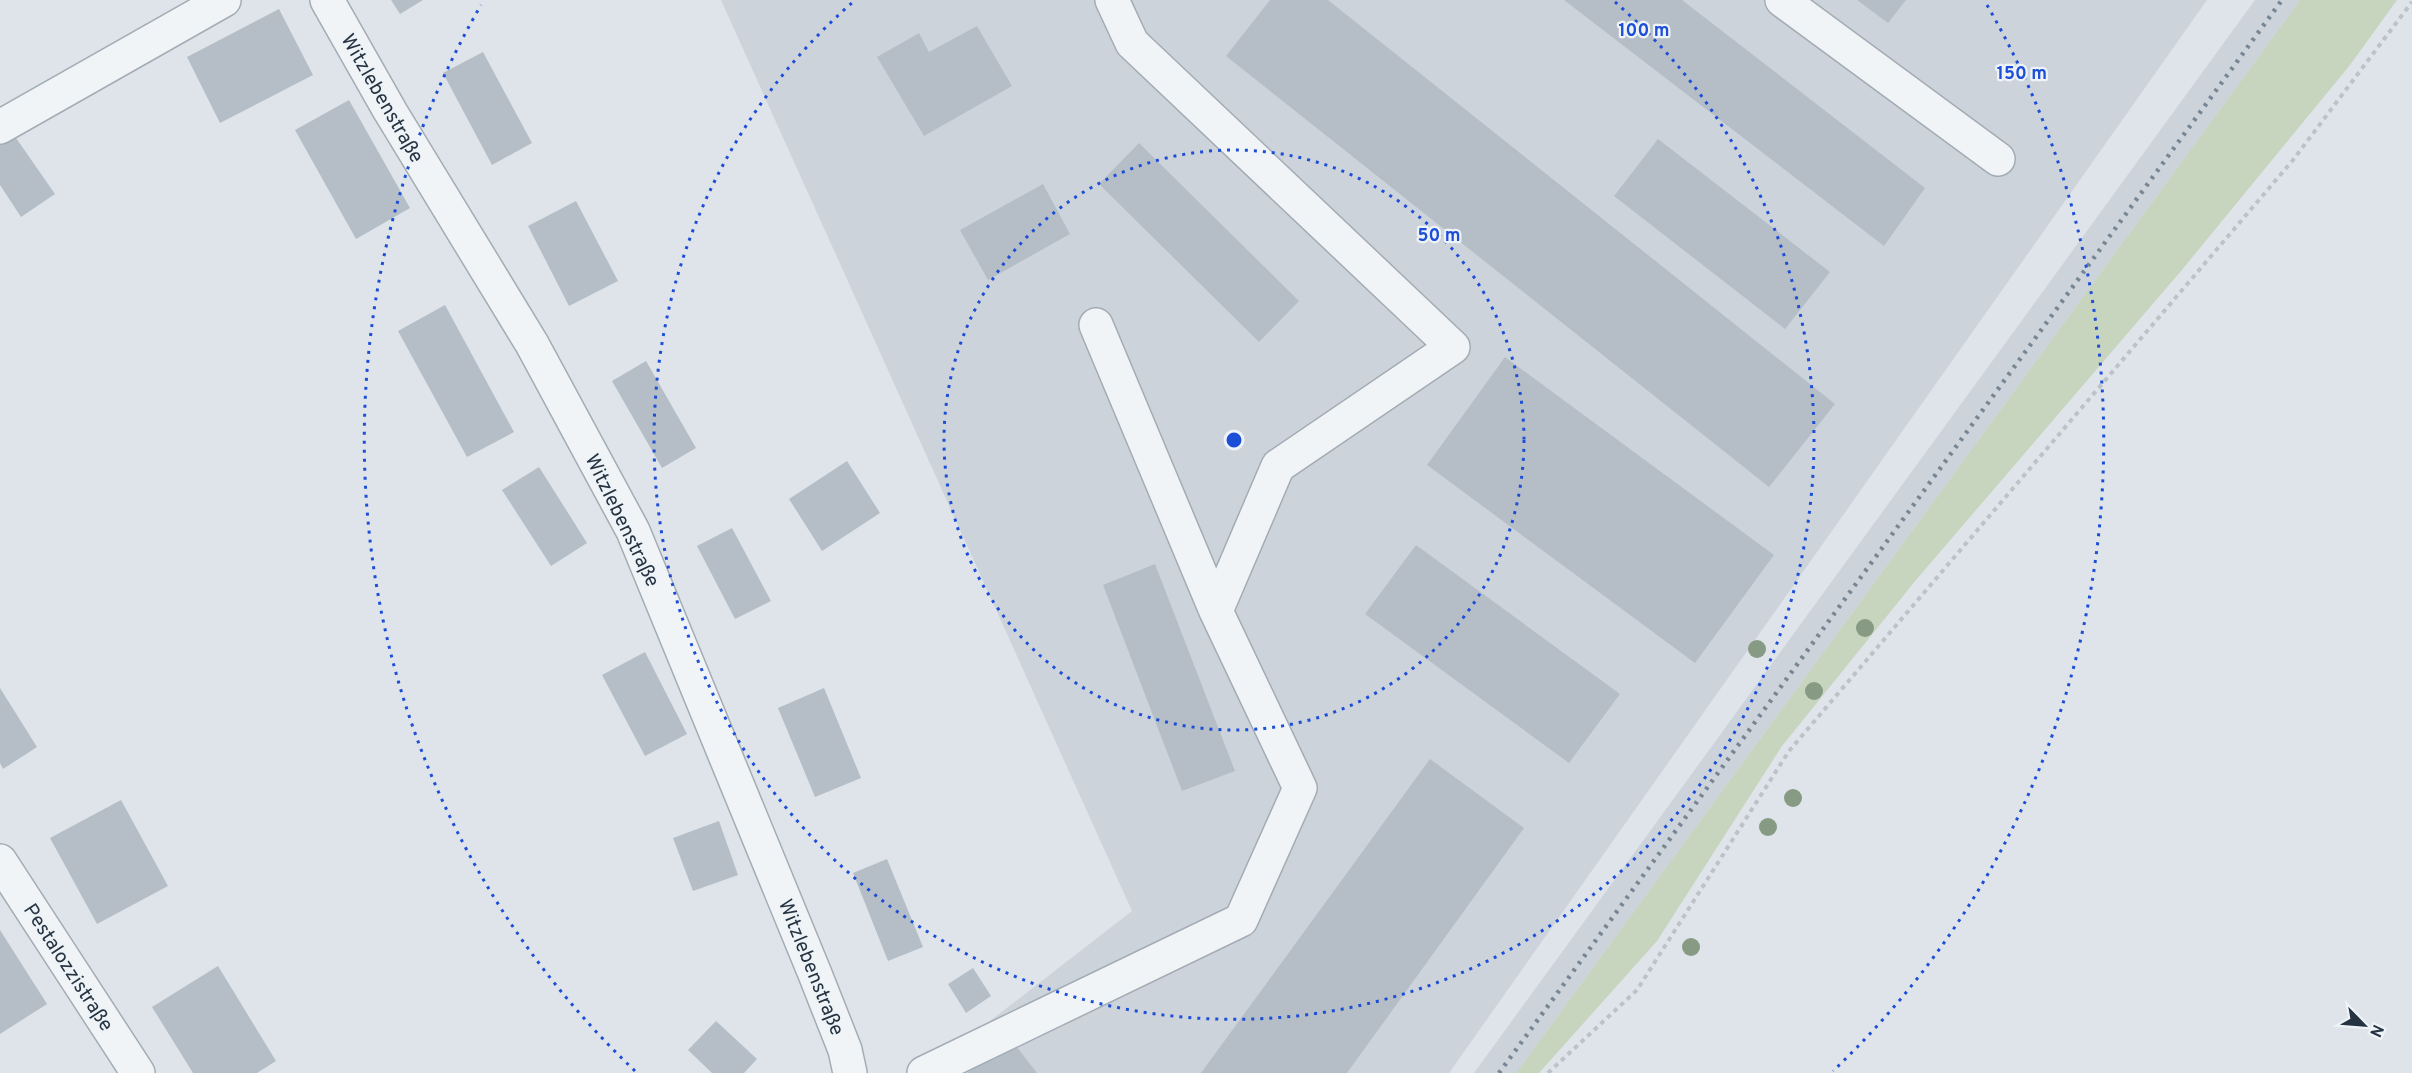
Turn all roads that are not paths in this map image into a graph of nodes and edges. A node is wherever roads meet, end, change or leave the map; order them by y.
1 (224, 0) edge
2 (327, 0) edge
3 (1112, 0) edge
4 (1782, 0) edge
5 (0, 128) edge
6 (1998, 159) dead end
7 (1096, 325) dead end
8 (1216, 611) junction
9 (0, 861) edge
10 (138, 1073) edge
11 (850, 1073) edge
12 (924, 1073) edge

1 - 5 street
2 - 11 street, Witzlebenstraße
3 - 8 street
4 - 6 street
7 - 8 street
8 - 12 street
9 - 10 street, Pestalozzistraße

